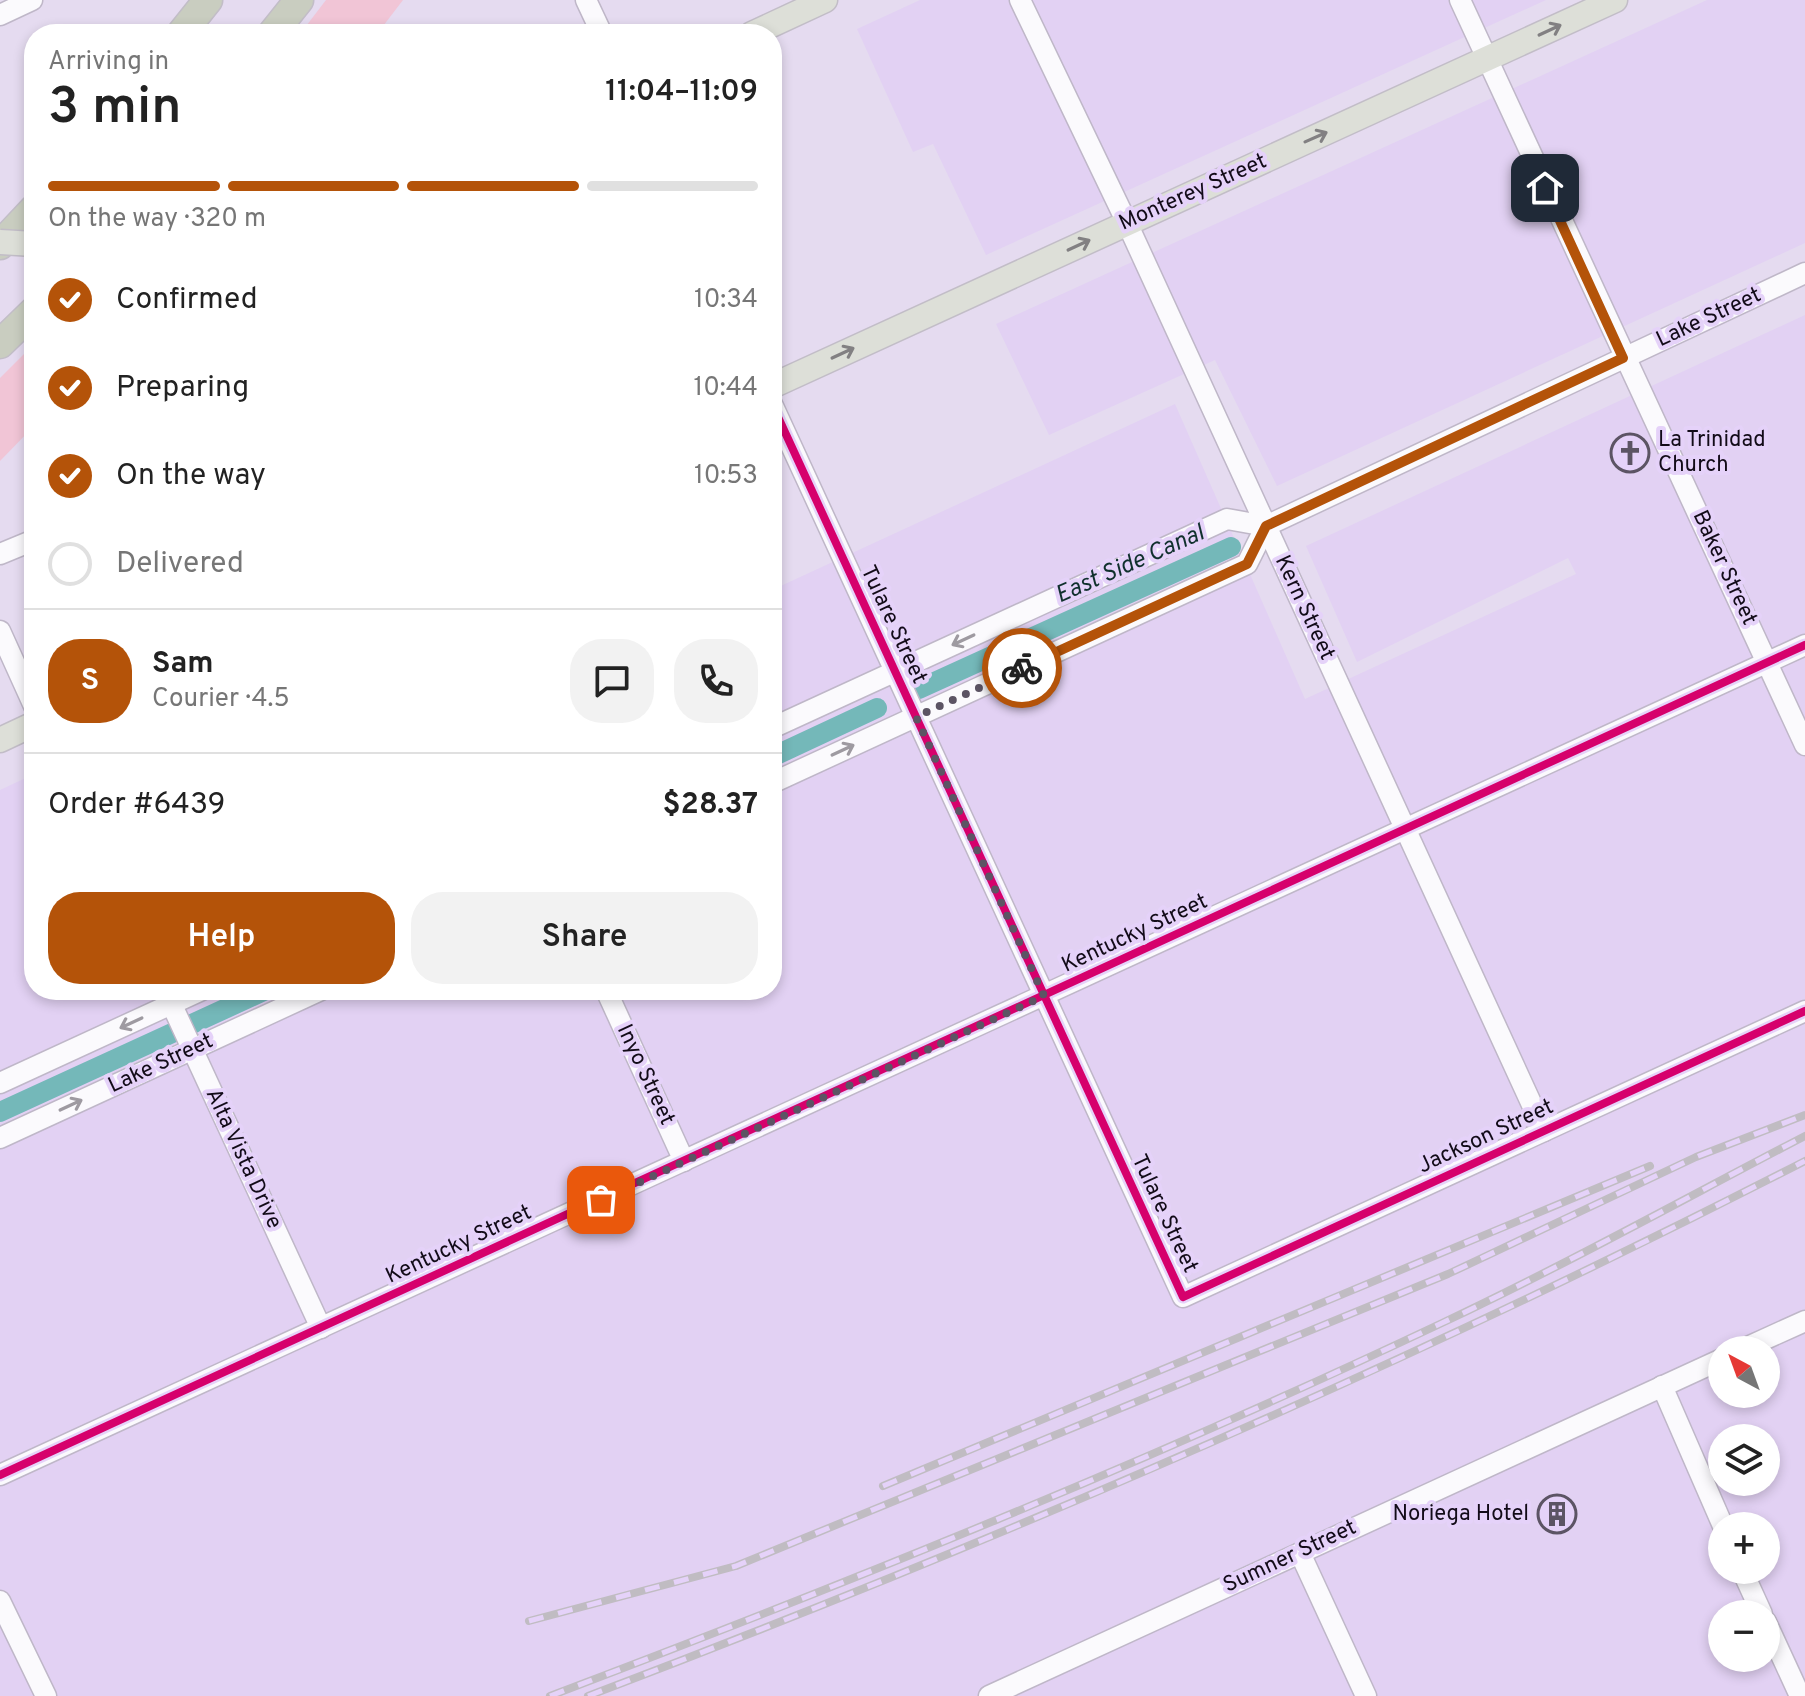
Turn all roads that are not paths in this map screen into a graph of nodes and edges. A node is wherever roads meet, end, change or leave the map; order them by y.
1 (32, 0) edge
2 (208, 0) edge
3 (299, 0) edge
4 (586, 0) edge
5 (825, 0) edge
6 (1020, 0) edge
7 (1460, 0) edge
8 (1615, 0) edge
9 (0, 15) edge
10 (189, 24) edge
11 (280, 24) edge
12 (597, 24) edge
13 (773, 24) edge
14 (1486, 60) junction
15 (24, 219) edge
16 (1127, 223) junction
17 (0, 244) edge
18 (24, 244) edge
19 (1805, 273) edge
20 (24, 321) edge
21 (0, 344) edge
22 (1623, 358) junction
23 (782, 381) edge
24 (782, 426) edge
25 (1266, 526) junction
26 (24, 544) edge
27 (0, 554) edge
28 (0, 631) edge
29 (1805, 645) edge
30 (1767, 663) junction
31 (895, 671) junction
32 (24, 684) edge
33 (916, 717) junction
34 (782, 723) edge
35 (24, 729) edge
36 (0, 740) edge
37 (1805, 745) edge
38 (782, 778) edge
39 (1406, 829) junction
40 (1044, 996) junction
41 (162, 1000) edge
42 (169, 1000) edge
43 (299, 1000) edge
44 (611, 1000) edge
45 (1805, 1011) edge
46 (193, 1049) junction
47 (0, 1083) edge
48 (1544, 1131) junction
49 (0, 1138) edge
50 (684, 1161) junction
51 (1183, 1297) joint
52 (1805, 1321) edge
53 (321, 1328) junction
54 (1772, 1336) edge
55 (1708, 1365) edge
56 (1662, 1386) junction
57 (0, 1475) edge
58 (1717, 1512) edge
59 (1300, 1553) junction
60 (0, 1601) edge
61 (1780, 1655) edge
62 (1796, 1692) edge
63 (46, 1696) edge
64 (989, 1696) edge
65 (1366, 1696) edge

1 - 9 street
2 - 10 highway
3 - 11 highway
4 - 12 street
5 - 13 main road
6 - 16 street, Kern Street
7 - 14 street, Baker Street
14 -> 8 main road, Monterey Street
16 -> 14 main road, Monterey Street
14 - 22 street, Baker Street
15 - 17 highway
23 -> 16 main road, Monterey Street
16 - 25 street, Kern Street
17 - 18 main road, bridge
19 - 22 street, Lake Street
20 - 21 highway
22 - 25 street, Lake Street
22 - 30 street, Baker Street
24 - 31 street, Tulare Street
25 -> 31 street
25 - 33 street
25 - 39 street, Kern Street
26 - 27 street
28 - 32 street
29 - 30 street, Kentucky Street
30 - 37 street, Baker Street
30 - 39 street, Kentucky Street
31 - 33 street, Tulare Street
31 - 34 street
38 -> 33 street
33 - 40 street, Tulare Street
35 - 36 main road
39 - 40 street, Kentucky Street
39 - 48 street, Kern Street
40 - 50 street, Kentucky Street
40 - 51 street, Tulare Street
41 -> 47 street
42 - 46 street, Alta Vista Drive
43 - 46 street, Lake Street
44 - 50 street, Inyo Street
45 - 48 street, Jackson Street
49 -> 46 street, Lake Street
46 - 53 street, Alta Vista Drive
48 - 51 street, Jackson Street
50 - 53 street, Kentucky Street
52 - 54 street
53 - 57 street, Kentucky Street
55 - 56 street, Sumner Street
56 - 58 street
56 - 59 street, Sumner Street
59 - 64 street, Sumner Street
59 - 65 street
60 - 63 street
61 - 62 street

